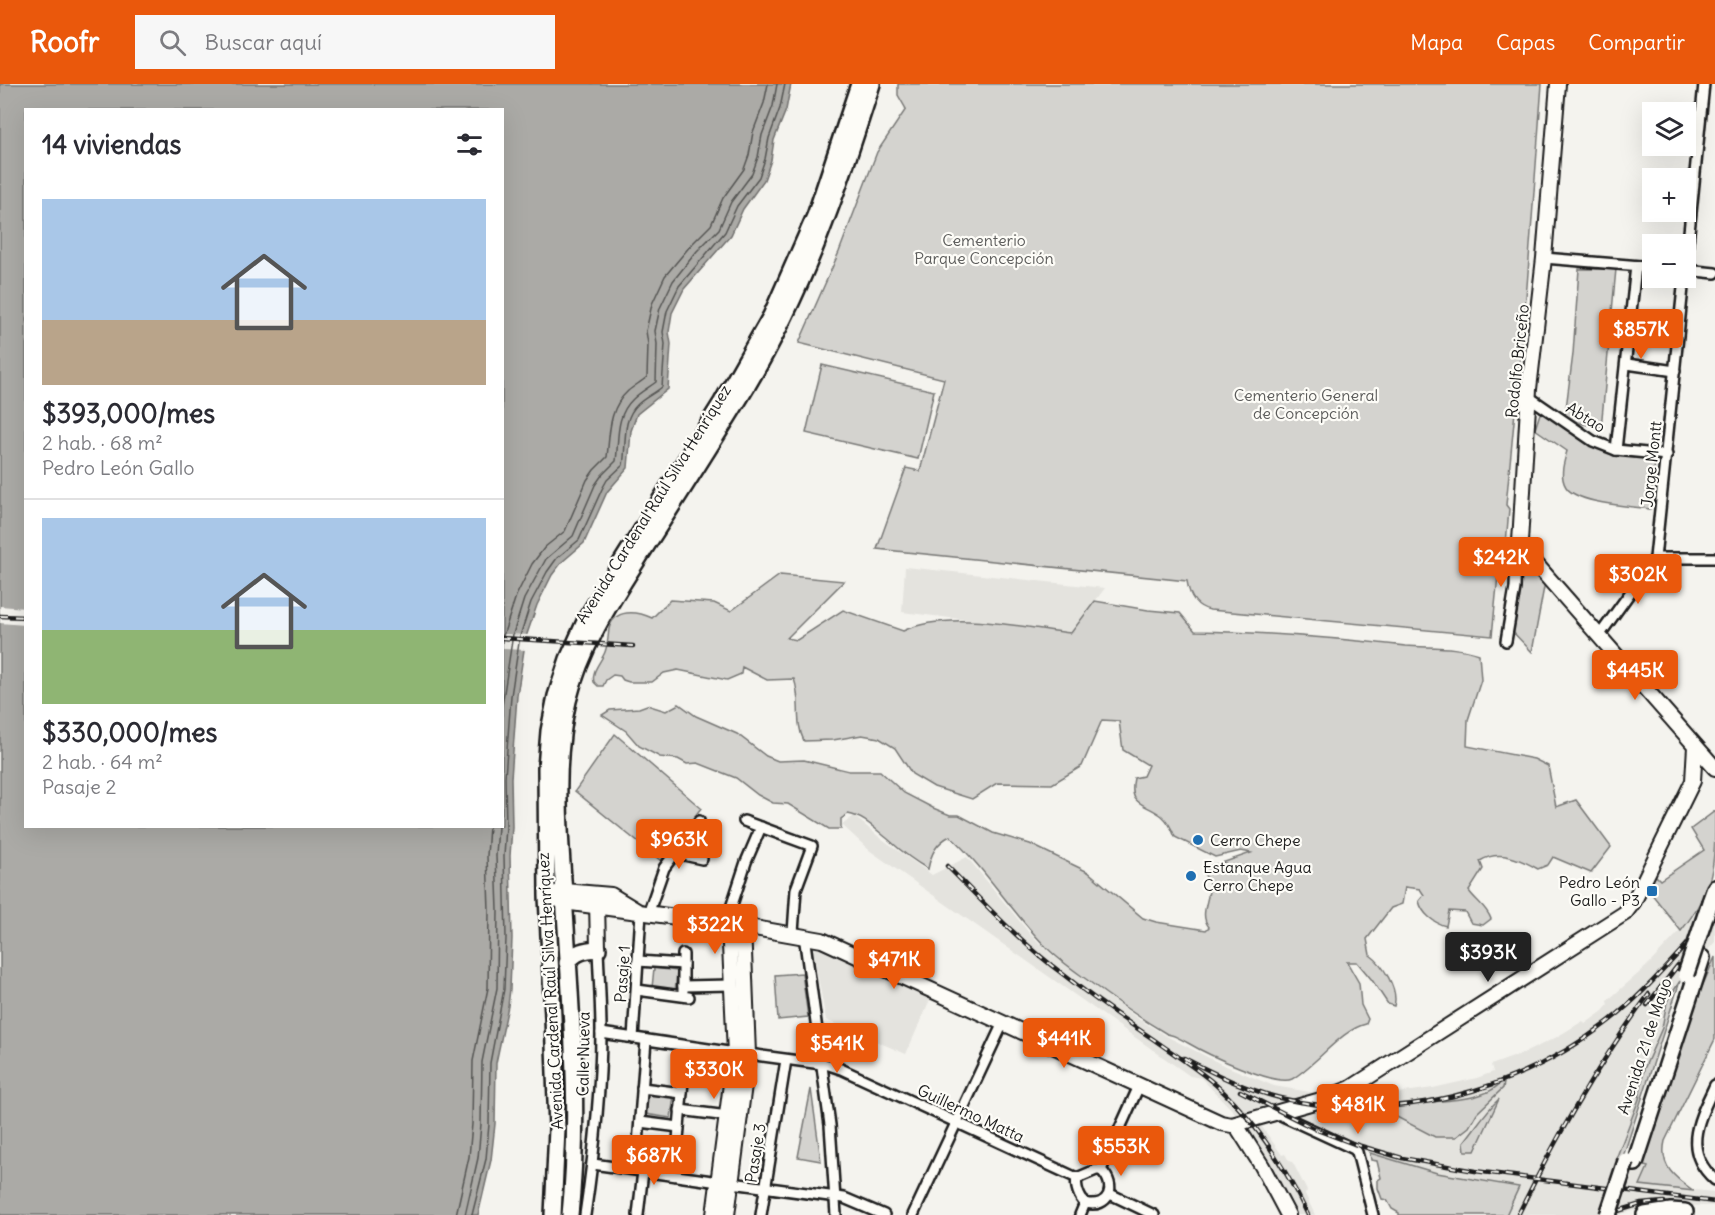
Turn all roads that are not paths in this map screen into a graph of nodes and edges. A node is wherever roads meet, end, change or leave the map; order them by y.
1 (859, 84) edge
2 (872, 84) edge
3 (1558, 84) edge
4 (1704, 84) edge
5 (1689, 234) edge
6 (1544, 258) junction
7 (1636, 266) junction
8 (1642, 266) edge
9 (1696, 271) edge
10 (1715, 273) edge
11 (1683, 288) edge
12 (1627, 364) junction
13 (1675, 371) junction
14 (1529, 397) junction
15 (1616, 450) junction
16 (1667, 455) junction
17 (1520, 544) junction
18 (1655, 558) junction
19 (1715, 558) edge
20 (1599, 636) junction
21 (1506, 641) dead end
22 (1695, 746) junction
23 (1715, 768) edge
24 (1715, 773) edge
25 (1693, 781) junction
26 (699, 821) dead end
27 (744, 821) dead end
28 (761, 827) junction
29 (675, 853) junction
30 (702, 859) dead end
31 (596, 893) junction
32 (1713, 895) edge
33 (547, 896) junction
34 (564, 896) junction
35 (597, 907) junction
36 (645, 913) junction
37 (1715, 920) edge
38 (732, 924) junction
39 (799, 934) junction
40 (598, 949) junction
41 (682, 954) dead end
42 (638, 961) junction
43 (567, 963) junction
44 (682, 964) junction
45 (732, 985) junction
46 (637, 990) junction
47 (685, 993) junction
48 (1003, 1023) junction
49 (601, 1033) junction
50 (633, 1038) junction
51 (646, 1040) junction
52 (742, 1054) junction
53 (786, 1060) junction
54 (823, 1064) junction
55 (683, 1081) dead end
56 (1715, 1085) edge
57 (1139, 1086) junction
58 (642, 1088) junction
59 (682, 1093) junction
60 (680, 1110) junction
61 (1276, 1113) junction
62 (728, 1116) junction
63 (640, 1122) junction
64 (956, 1122) junction
65 (1236, 1125) junction
66 (679, 1128) junction
67 (678, 1140) dead end
68 (1631, 1162) junction
69 (593, 1164) junction
70 (1101, 1170) junction
71 (639, 1171) junction
72 (1077, 1178) junction
73 (1715, 1180) edge
74 (726, 1182) junction
75 (764, 1187) junction
76 (1110, 1194) junction
77 (836, 1197) junction
78 (1085, 1203) junction
79 (1689, 1214) edge
80 (553, 1215) edge
81 (570, 1215) edge
82 (585, 1215) edge
83 (638, 1215) edge
84 (714, 1215) edge
85 (728, 1215) edge
86 (761, 1215) edge
87 (836, 1215) edge
88 (884, 1215) edge
89 (913, 1215) edge
90 (1080, 1215) edge
91 (1154, 1215) edge
92 (1288, 1215) edge
93 (1373, 1215) edge
94 (1608, 1215) edge
95 (1619, 1215) edge
96 (1644, 1215) edge

1 - 33 main road, Avenida Cardenal Raúl Silva Henríquez
2 - 34 main road, Avenida Cardenal Raúl Silva Henríquez
3 - 6 street, Rodolfo Briceño
4 - 5 street
6 - 7 street
6 - 14 street, Rodolfo Briceño
7 - 8 street
7 - 12 street
9 - 10 street
11 - 13 street, Jorge Montt
12 - 13 street
12 - 15 street
13 - 16 street, Jorge Montt
14 - 15 street, Abtao
14 - 17 street, Rodolfo Briceño
15 - 16 street, Abtao
16 - 18 street, Jorge Montt
17 - 20 street
17 - 21 street, Rodolfo Briceño
18 - 19 street
18 - 20 street, Jorge Montt
20 - 22 street
22 - 23 street
22 - 25 street
24 - 25 street
25 - 61 street
26 - 29 street, Pasaje 1
27 - 28 street
28 - 38 street
28 - 39 street
29 - 30 street
29 - 36 street, Pasaje 1
31 - 34 street
31 - 35 street, Calle Nueva
31 - 36 street
32 - 68 main road, Avenida 21 de Mayo, bridge
33 - 34 street
33 - 80 main road, Avenida Cardenal Raúl Silva Henríquez
34 - 35 street
34 - 43 main road, Avenida Cardenal Raúl Silva Henríquez
35 - 36 street
35 - 40 street, Calle Nueva
36 - 38 street
36 - 42 street, Pasaje 1
37 - 68 main road, Avenida 21 de Mayo
38 - 39 street
38 - 45 street
38 - 52 street
39 - 48 street
39 - 54 street
40 - 43 main road
40 - 49 street, Calle Nueva
41 - 44 street
42 - 44 street
42 - 46 street, Pasaje 1
43 - 81 main road, Avenida Cardenal Raúl Silva Henríquez
44 - 47 street
45 - 47 street
45 - 52 street
46 - 47 street
46 - 50 street, Pasaje 1
48 - 57 street
48 - 64 street
49 - 50 street, Guillermo Matta
49 - 69 street, Calle Nueva
50 - 51 street, Guillermo Matta
51 - 52 street, Guillermo Matta
51 - 58 street
52 - 53 street, Guillermo Matta
52 - 62 street
52 - 74 street
53 - 54 street, Guillermo Matta
53 - 75 street, Pasaje 3
54 - 64 street, Guillermo Matta
54 - 77 street
55 - 59 street
56 - 73 street
57 - 65 street
57 - 70 street
58 - 59 street
58 - 63 street
59 - 60 street
60 - 62 street
60 - 66 street
61 - 65 street
61 - 93 street
62 - 74 street
63 - 66 street
63 - 71 street
64 - 72 street, Guillermo Matta
64 - 89 street
65 - 92 street
66 - 67 street
68 - 94 main road, Avenida 21 de Mayo, bridge
68 - 95 main road, Avenida 21 de Mayo
69 - 71 street
69 - 82 street, Calle Nueva
70 - 72 street
70 - 76 street
71 - 74 street
71 - 83 street
72 - 78 street
74 - 75 street
74 - 84 street
74 - 85 street
75 - 77 street
75 - 86 street, Pasaje 3
76 - 78 street
76 - 91 street
77 - 87 street
77 - 88 street
78 - 90 street
79 - 96 main road

